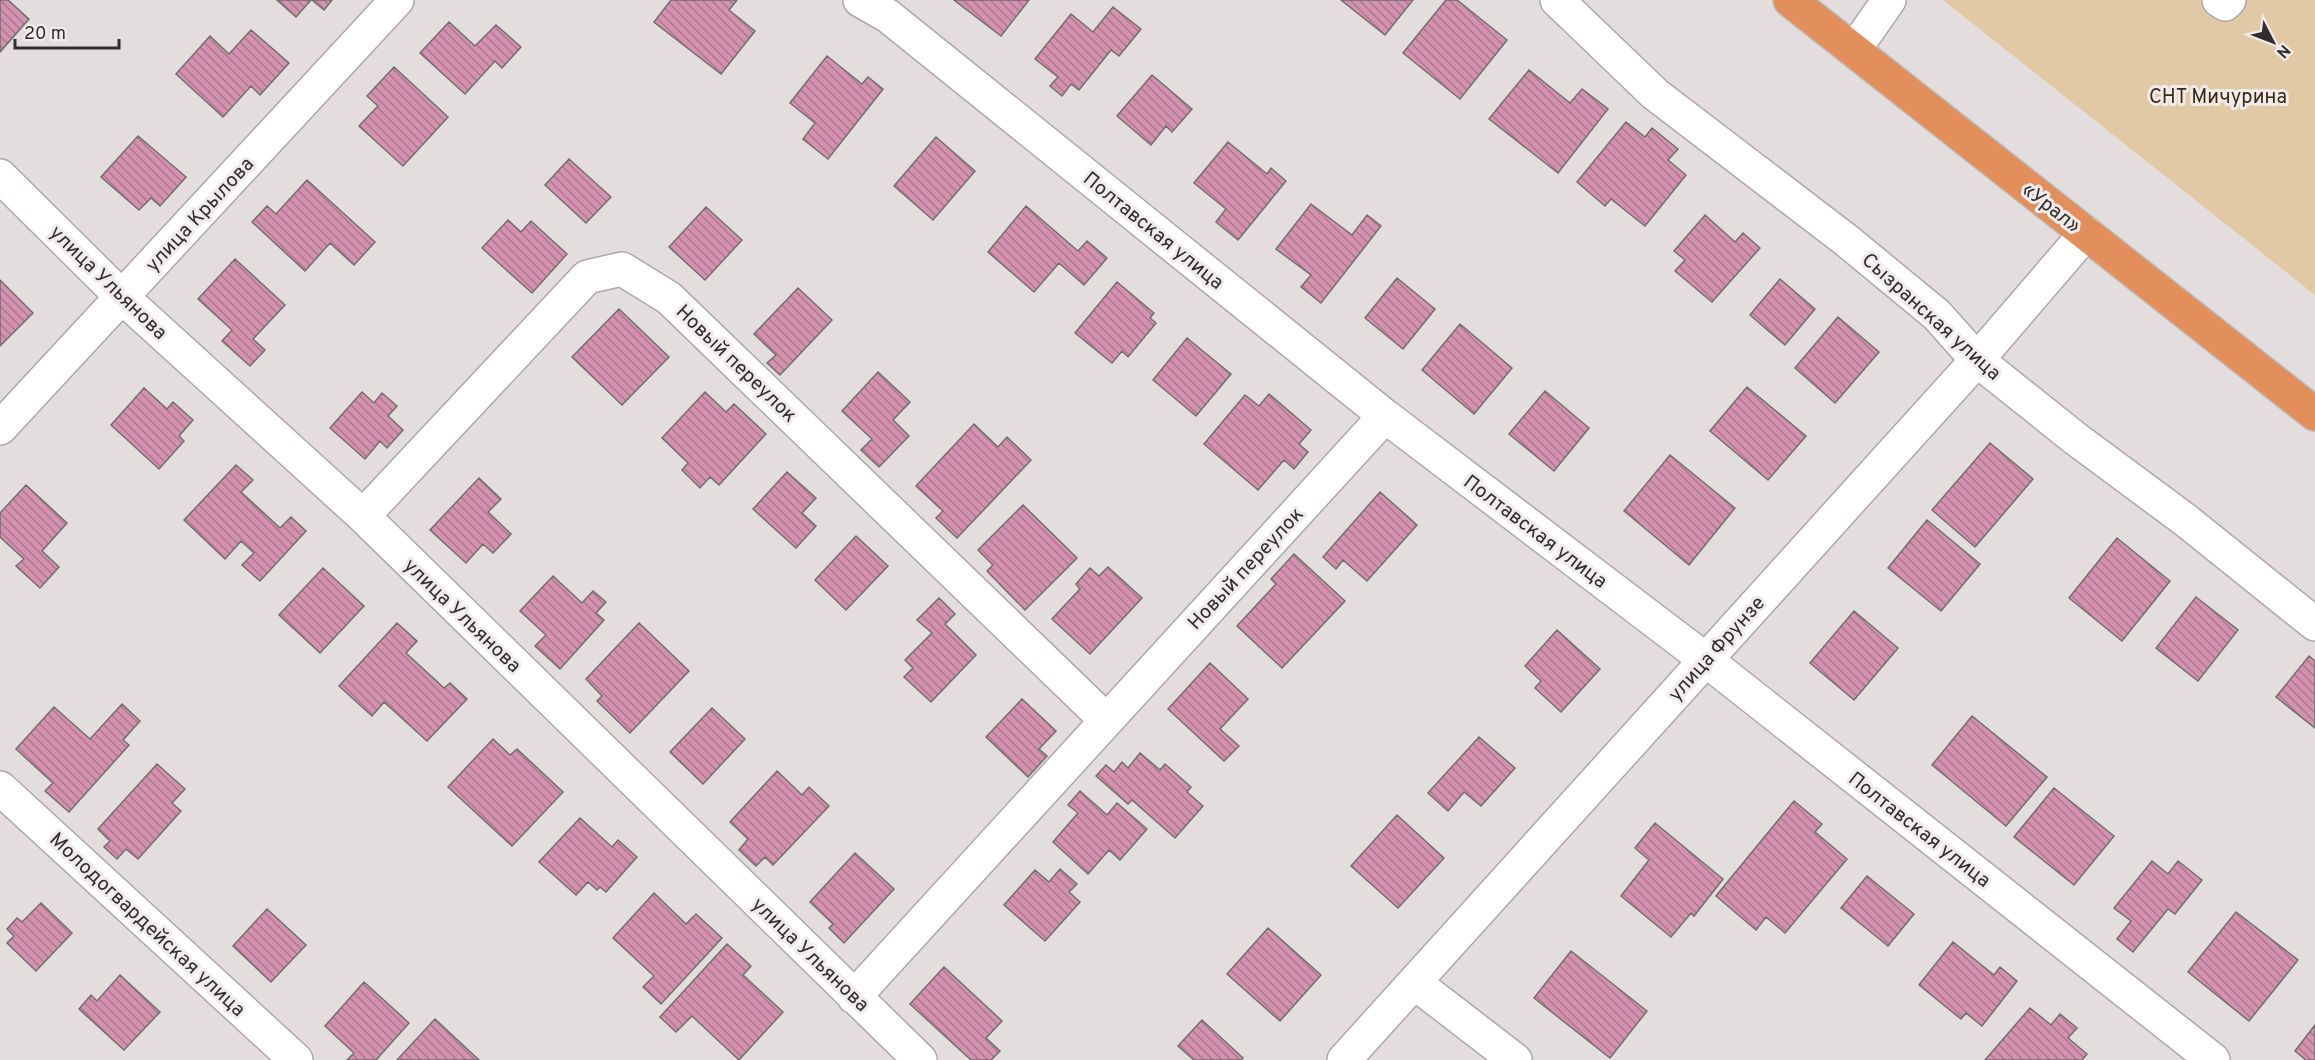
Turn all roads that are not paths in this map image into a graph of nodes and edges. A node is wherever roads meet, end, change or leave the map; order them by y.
1 (397, 0) edge
2 (860, 0) edge
3 (1557, 0) edge
4 (1790, 0) edge
5 (1888, 0) edge
6 (2219, 0) edge
7 (2229, 0) edge
8 (1854, 50) junction
9 (0, 176) edge
10 (2086, 233) junction
11 (122, 297) junction
12 (1977, 360) junction
13 (2315, 414) edge
14 (1385, 416) junction
15 (0, 428) edge
16 (363, 516) junction
17 (2315, 624) edge
18 (1706, 660) junction
19 (1106, 720) junction
20 (0, 788) edge
21 (1415, 983) junction
22 (854, 997) junction
23 (296, 1060) edge
24 (920, 1060) edge
25 (1344, 1060) edge
26 (1515, 1060) edge
27 (2213, 1060) edge

1 - 11 street, улица Крылова
2 - 14 street, Полтавская улица
3 - 12 street, Сызранская улица
4 - 8 highway, «Урал»
5 - 8 street
6 - 7 street
8 - 10 highway, «Урал»
9 - 11 street, улица Ульянова
10 - 12 street, улица Фрунзе
10 - 13 highway, «Урал»
11 - 15 street, улица Крылова
11 - 16 street, улица Ульянова
12 - 17 street, Сызранская улица
12 - 18 street, улица Фрунзе
14 - 18 street, Полтавская улица
14 - 19 street, Новый переулок
16 - 19 street, Новый переулок
16 - 22 street, улица Ульянова
18 - 21 street, улица Фрунзе
18 - 27 street, Полтавская улица
19 - 22 street, Новый переулок
20 - 23 street, Молодогвардейская улица
21 - 25 street, улица Фрунзе
21 - 26 street
22 - 24 street, улица Ульянова

